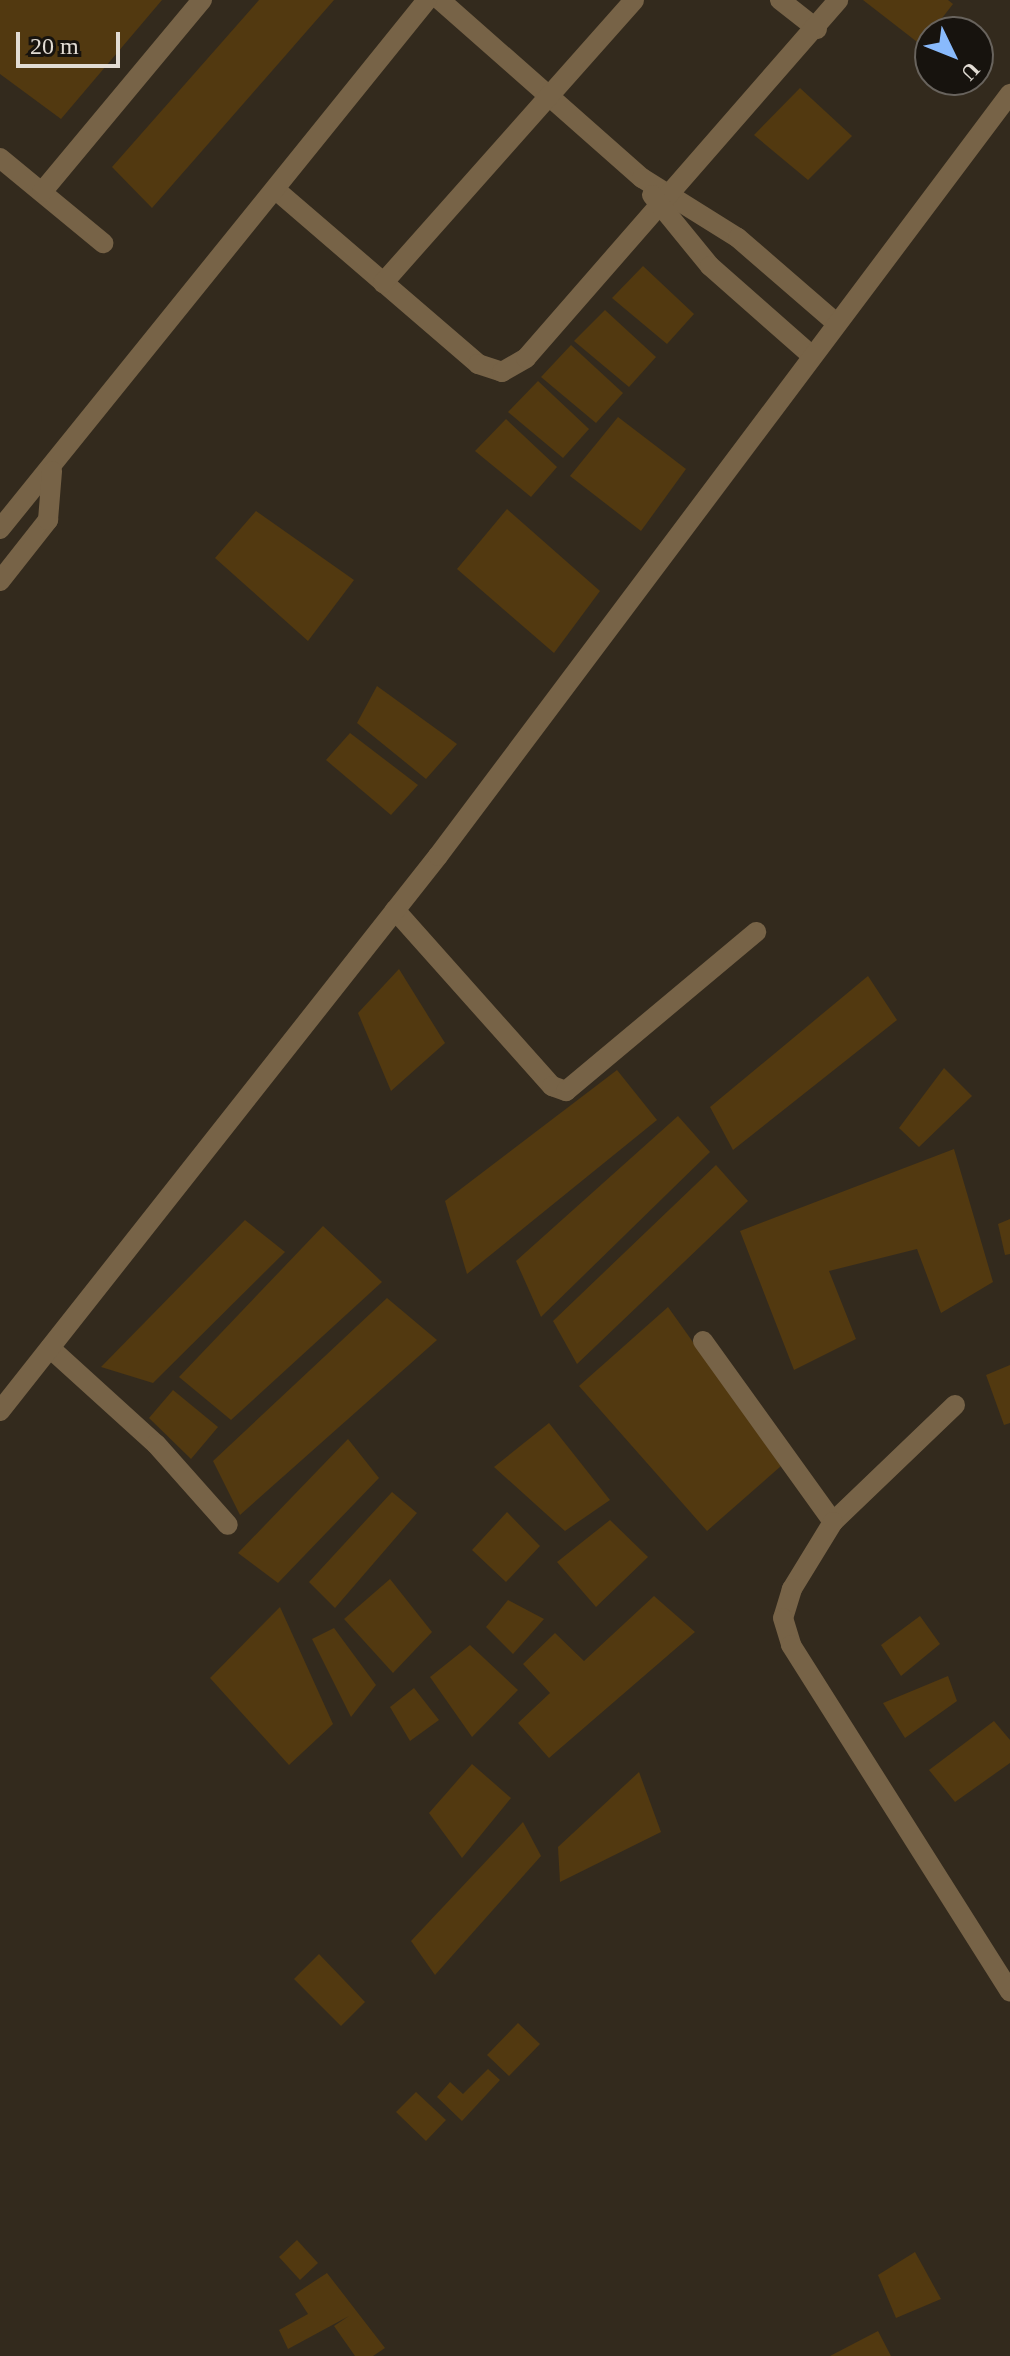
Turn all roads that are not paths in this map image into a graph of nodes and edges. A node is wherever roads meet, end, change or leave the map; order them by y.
1 (202, 0) edge
2 (427, 0) edge
3 (440, 0) edge
4 (634, 0) edge
5 (780, 0) edge
6 (838, 0) edge
7 (817, 29) junction
8 (1010, 94) edge
9 (549, 96) junction
10 (0, 158) edge
11 (276, 190) junction
12 (42, 192) junction
13 (666, 200) junction
14 (103, 243) dead end
15 (383, 283) junction
16 (835, 322) junction
17 (811, 355) junction
18 (52, 471) junction
19 (0, 529) edge
20 (0, 581) edge
21 (395, 910) junction
22 (756, 932) dead end
23 (703, 1341) dead end
24 (50, 1348) junction
25 (955, 1405) dead end
26 (0, 1411) edge
27 (833, 1522) junction
28 (228, 1525) dead end
29 (1010, 1992) edge

1 - 12 street
2 - 11 street
3 - 9 street
4 - 9 street
5 - 7 street
6 - 7 street
7 - 13 street
8 - 16 street
9 - 13 street
9 - 15 street
10 - 12 street
11 - 15 street
11 - 18 street
12 - 14 street
13 - 15 street
13 - 16 street
13 - 17 street
16 - 17 street
17 - 21 street
18 - 19 street
18 - 20 street
21 - 22 street
21 - 24 street
23 - 27 street
24 - 26 street
24 - 28 street
25 - 27 street
27 - 29 street

